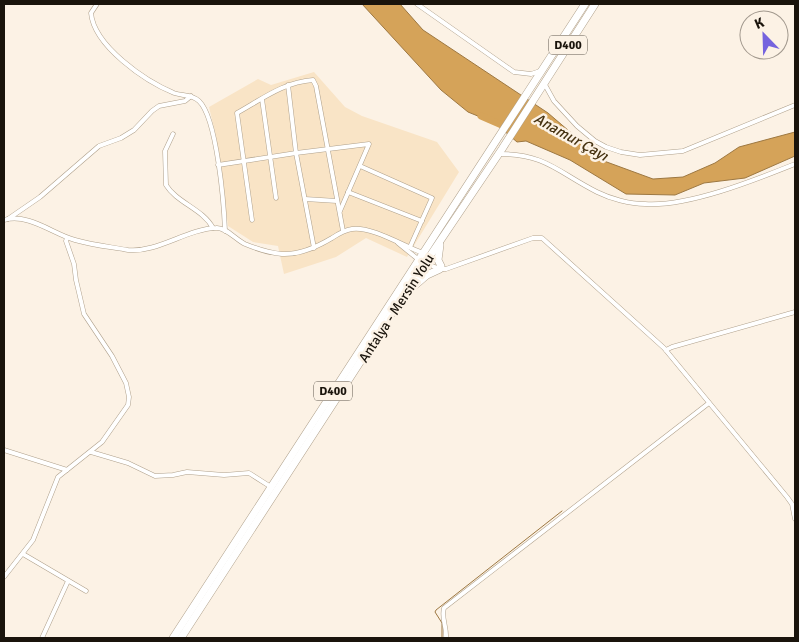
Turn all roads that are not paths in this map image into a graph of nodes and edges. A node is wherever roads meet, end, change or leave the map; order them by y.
1 (97, 4) edge
2 (417, 4) edge
3 (585, 4) edge
4 (595, 4) edge
5 (544, 69) junction
6 (540, 84) junction
7 (288, 85) junction
8 (191, 96) junction
9 (262, 99) junction
10 (795, 105) edge
11 (173, 134) dead end
12 (327, 149) junction
13 (500, 151) junction
14 (296, 153) junction
15 (270, 157) junction
16 (244, 161) junction
17 (795, 164) edge
18 (218, 165) junction
19 (360, 166) junction
20 (348, 192) junction
21 (276, 198) dead end
22 (305, 199) junction
23 (337, 201) junction
24 (340, 213) junction
25 (6, 219) edge
26 (252, 220) dead end
27 (422, 221) junction
28 (213, 228) junction
29 (225, 231) junction
30 (343, 231) junction
31 (66, 238) junction
32 (442, 239) junction
33 (394, 241) junction
34 (410, 247) junction
35 (314, 248) junction
36 (424, 258) junction
37 (442, 268) junction
38 (403, 296) junction
39 (795, 312) edge
40 (666, 350) junction
41 (709, 403) junction
42 (4, 450) edge
43 (91, 452) junction
44 (67, 470) junction
45 (270, 486) junction
46 (795, 519) edge
47 (23, 554) junction
48 (4, 577) edge
49 (68, 581) junction
50 (86, 591) dead end
51 (178, 636) edge
52 (42, 638) edge
53 (446, 638) edge

1 - 8 street
2 - 5 street
3 - 5 highway, Antalya - Mersin Yolu / D400
4 - 6 highway, Antalya - Mersin Yolu / D400
5 - 6 highway, Antalya - Mersin Yolu / D400
6 - 10 street
6 - 13 highway, Antalya - Mersin Yolu / D400
6 - 36 highway, Antalya - Mersin Yolu / D400
7 - 9 street
7 - 12 street
7 - 14 street
8 - 18 street
8 - 25 street
9 - 15 street
9 - 16 street
11 - 28 street
12 - 14 street
12 - 19 street
12 - 23 street
13 - 17 street
13 - 32 highway, Antalya - Mersin Yolu / D400
14 - 15 street
14 - 22 street
15 - 16 street
15 - 21 street
16 - 18 street
16 - 26 street
18 - 29 street
19 - 20 street
19 - 27 street
20 - 24 street
20 - 27 street
22 - 23 street
22 - 35 street
23 - 24 street
24 - 30 street
25 - 31 street
27 - 34 street
28 - 29 street
28 - 31 street
29 - 35 street
30 - 33 street
30 - 35 street
31 - 43 street
32 - 36 highway, Antalya - Mersin Yolu / D400
32 - 37 highway
33 - 34 street
33 - 36 street
34 - 36 street
36 - 37 street
36 - 37 street
36 - 38 highway, Antalya - Mersin Yolu / D400
36 - 45 highway, Antalya - Mersin Yolu / D400
37 - 38 highway
37 - 40 street
38 - 51 highway, Antalya - Mersin Yolu / D400
39 - 40 street
40 - 41 street
41 - 46 street
41 - 53 street
42 - 44 street
43 - 44 street
43 - 45 street
44 - 47 street
45 - 51 highway, Antalya - Mersin Yolu / D400
47 - 48 street
47 - 49 street
49 - 50 street
49 - 52 street

